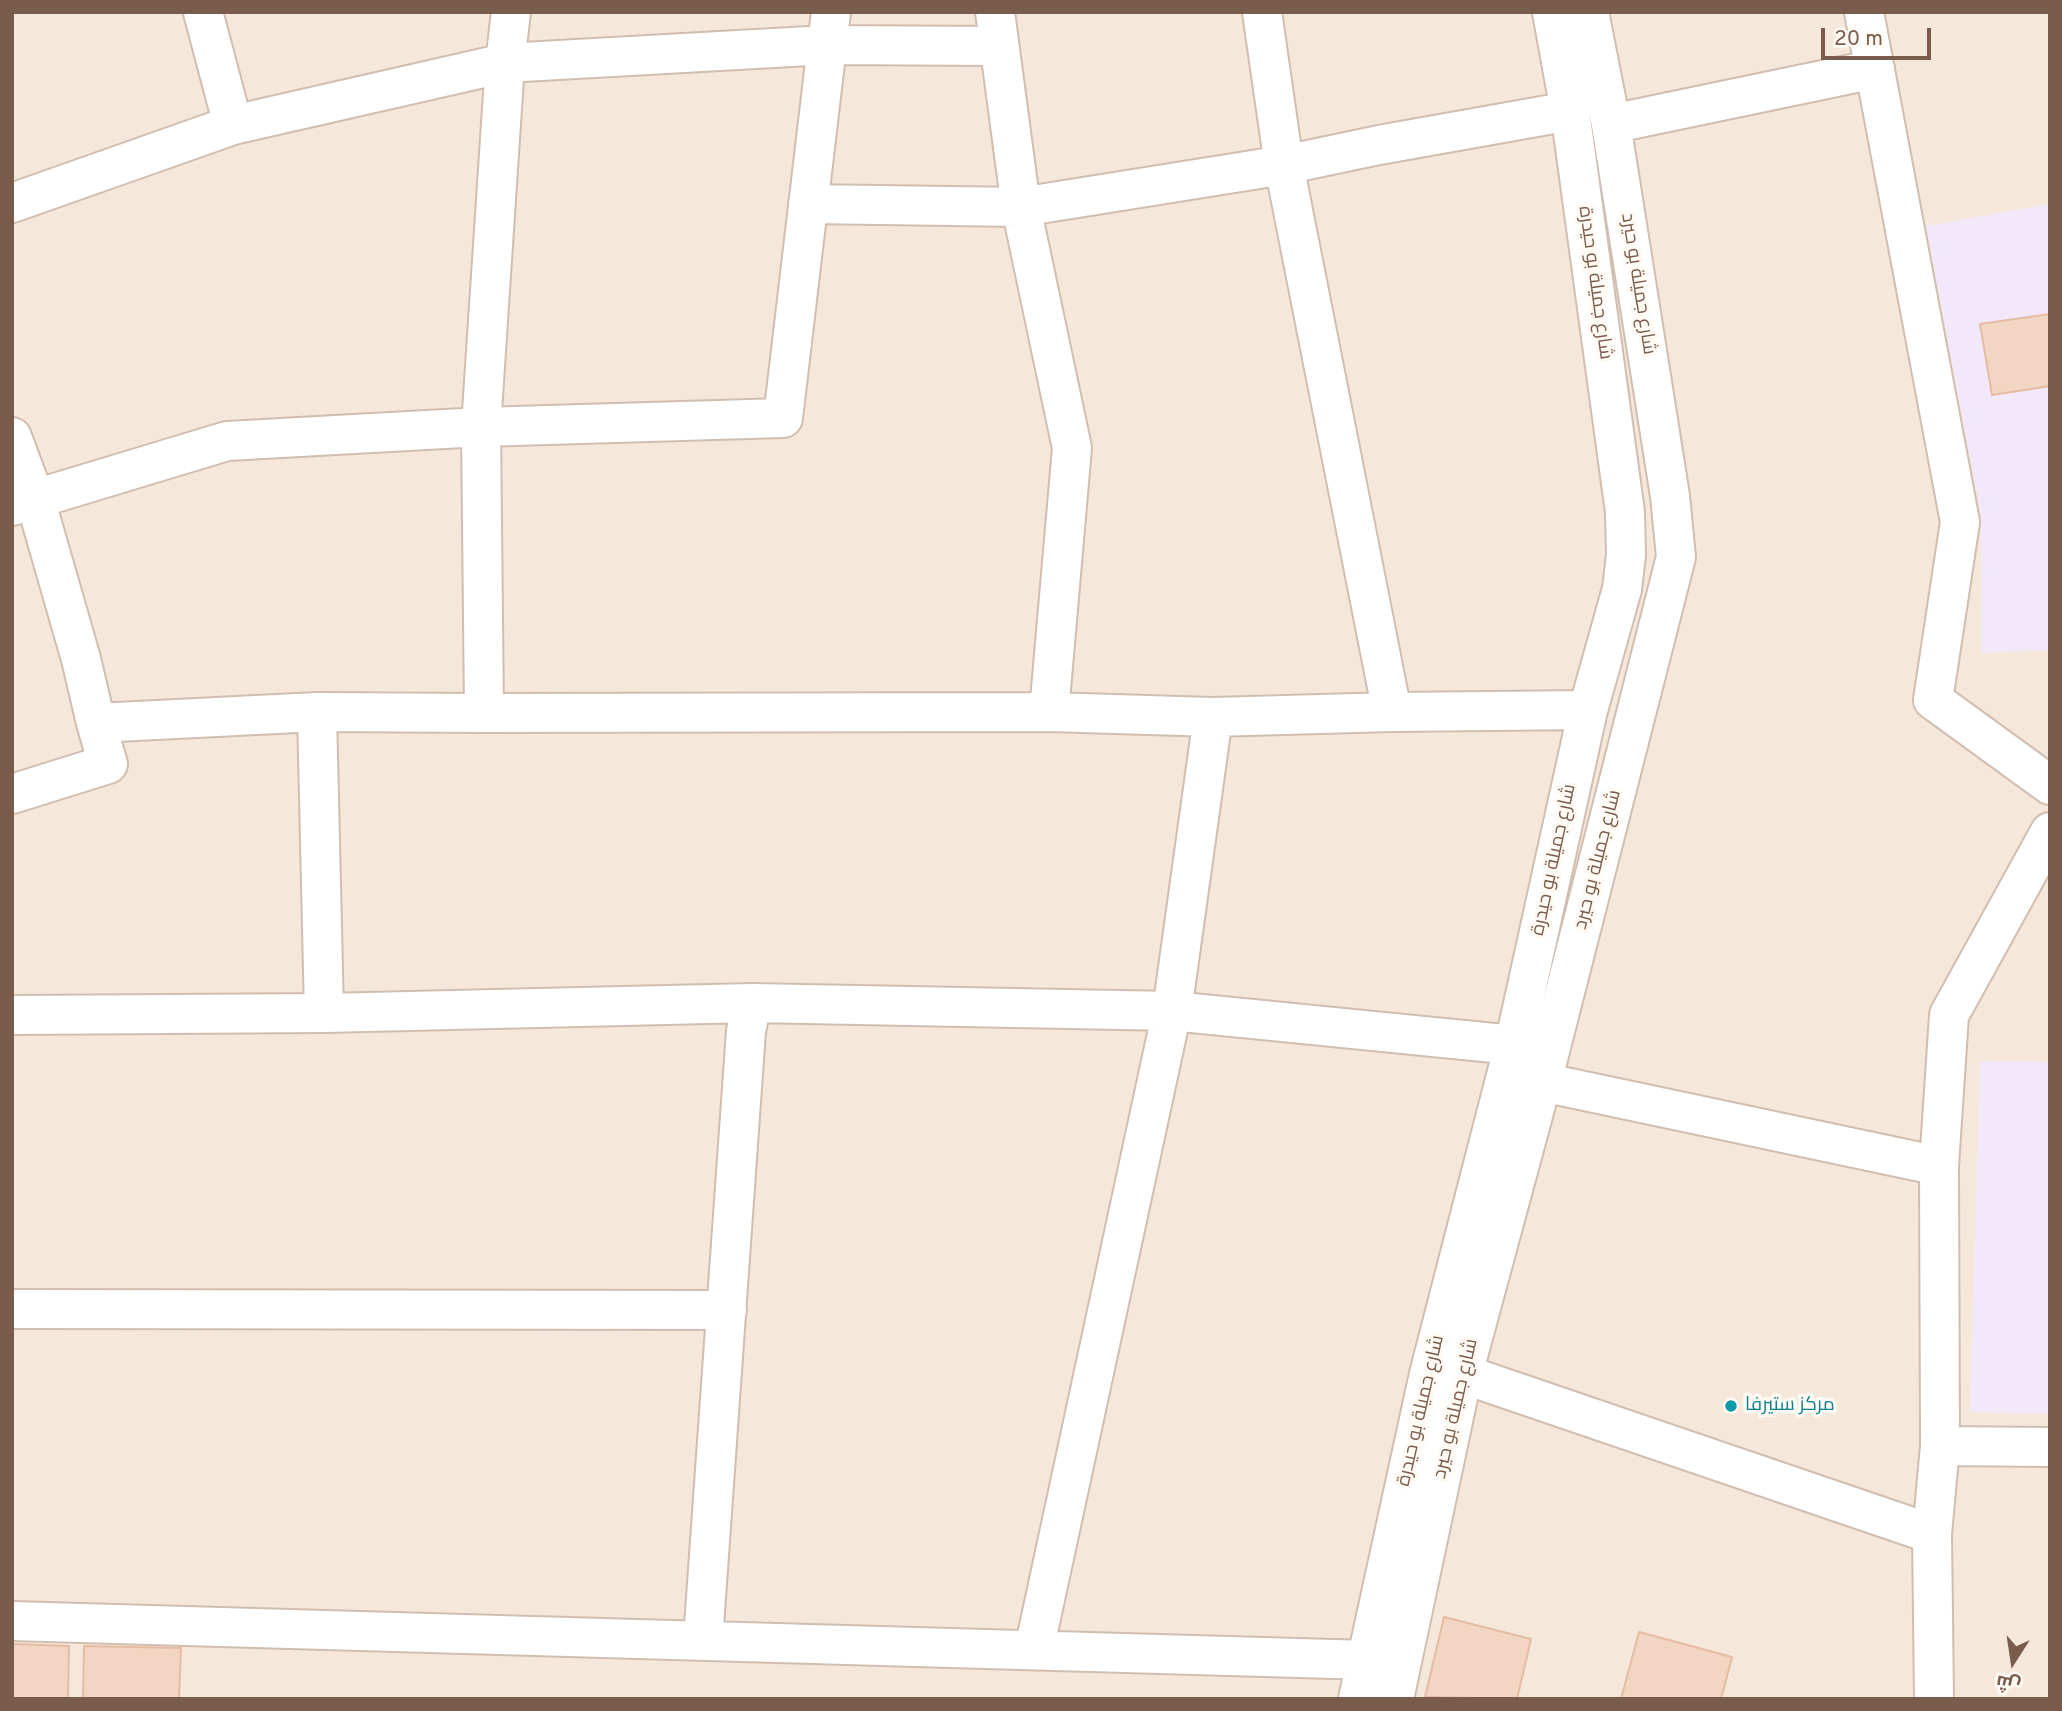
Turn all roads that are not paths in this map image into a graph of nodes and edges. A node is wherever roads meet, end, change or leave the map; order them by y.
1 (203, 12) edge
2 (511, 12) edge
3 (1262, 12) edge
4 (1552, 12) edge
5 (1589, 12) edge
6 (1864, 12) edge
7 (829, 28) edge
8 (997, 29) edge
9 (505, 63) junction
10 (1875, 69) junction
11 (1570, 111) junction
12 (1611, 124) junction
13 (233, 125) junction
14 (1284, 165) junction
15 (12, 203) edge
16 (808, 204) junction
17 (1021, 207) junction
18 (481, 427) junction
19 (12, 437) edge
20 (24, 502) edge
21 (1588, 710) junction
22 (317, 712) junction
23 (1049, 712) junction
24 (1392, 712) junction
25 (484, 713) junction
26 (1213, 717) junction
27 (96, 723) junction
28 (2050, 785) edge
29 (12, 794) edge
30 (2050, 832) edge
31 (752, 1003) junction
32 (1172, 1011) junction
33 (324, 1013) junction
34 (12, 1015) edge
35 (1514, 1045) junction
36 (1542, 1082) junction
37 (1939, 1166) junction
38 (12, 1309) edge
39 (727, 1310) junction
40 (1463, 1374) junction
41 (1940, 1446) junction
42 (2050, 1447) edge
43 (1932, 1534) junction
44 (12, 1621) edge
45 (703, 1640) junction
46 (1034, 1650) junction
47 (1368, 1660) junction
48 (1358, 1699) edge
49 (1394, 1699) edge
50 (1934, 1699) edge

1 - 13 street
2 - 9 street
3 - 14 street
4 - 11 street, شارع جميلة بو حيدرة
5 - 12 street, شارع جميلة بو حيرد
6 - 10 street
7 - 8 street
7 - 9 street
7 - 16 street
8 - 17 street
9 - 13 street
9 - 18 street
10 - 12 street
10 - 28 street
11 - 14 street
11 - 21 street, شارع جميلة بو حيدرة
12 - 36 street, شارع جميلة بو حيرد
13 - 15 street
14 - 17 street
14 - 24 street
16 - 17 street
16 - 18 street
17 - 23 street
18 - 20 street
18 - 25 street
19 - 20 street
20 - 27 street
21 - 24 street
21 - 35 street, شارع جميلة بو حيدرة
22 - 25 street
22 - 27 street
22 - 33 street
23 - 25 street
23 - 26 street
24 - 26 street
26 - 32 street
27 - 29 street
30 - 37 street
31 - 32 street
31 - 33 street
31 - 39 street
32 - 35 street
32 - 46 street
33 - 34 street
35 - 47 street, شارع جميلة بو حيدرة
36 - 37 street
36 - 40 street, شارع جميلة بو حيرد
37 - 41 street
38 - 39 street
39 - 45 street
40 - 43 street
40 - 49 street, شارع جميلة بو حيرد
41 - 42 street
41 - 43 street
43 - 50 street
44 - 45 street
45 - 46 street
46 - 47 street
47 - 48 street, شارع جميلة بو حيدرة

